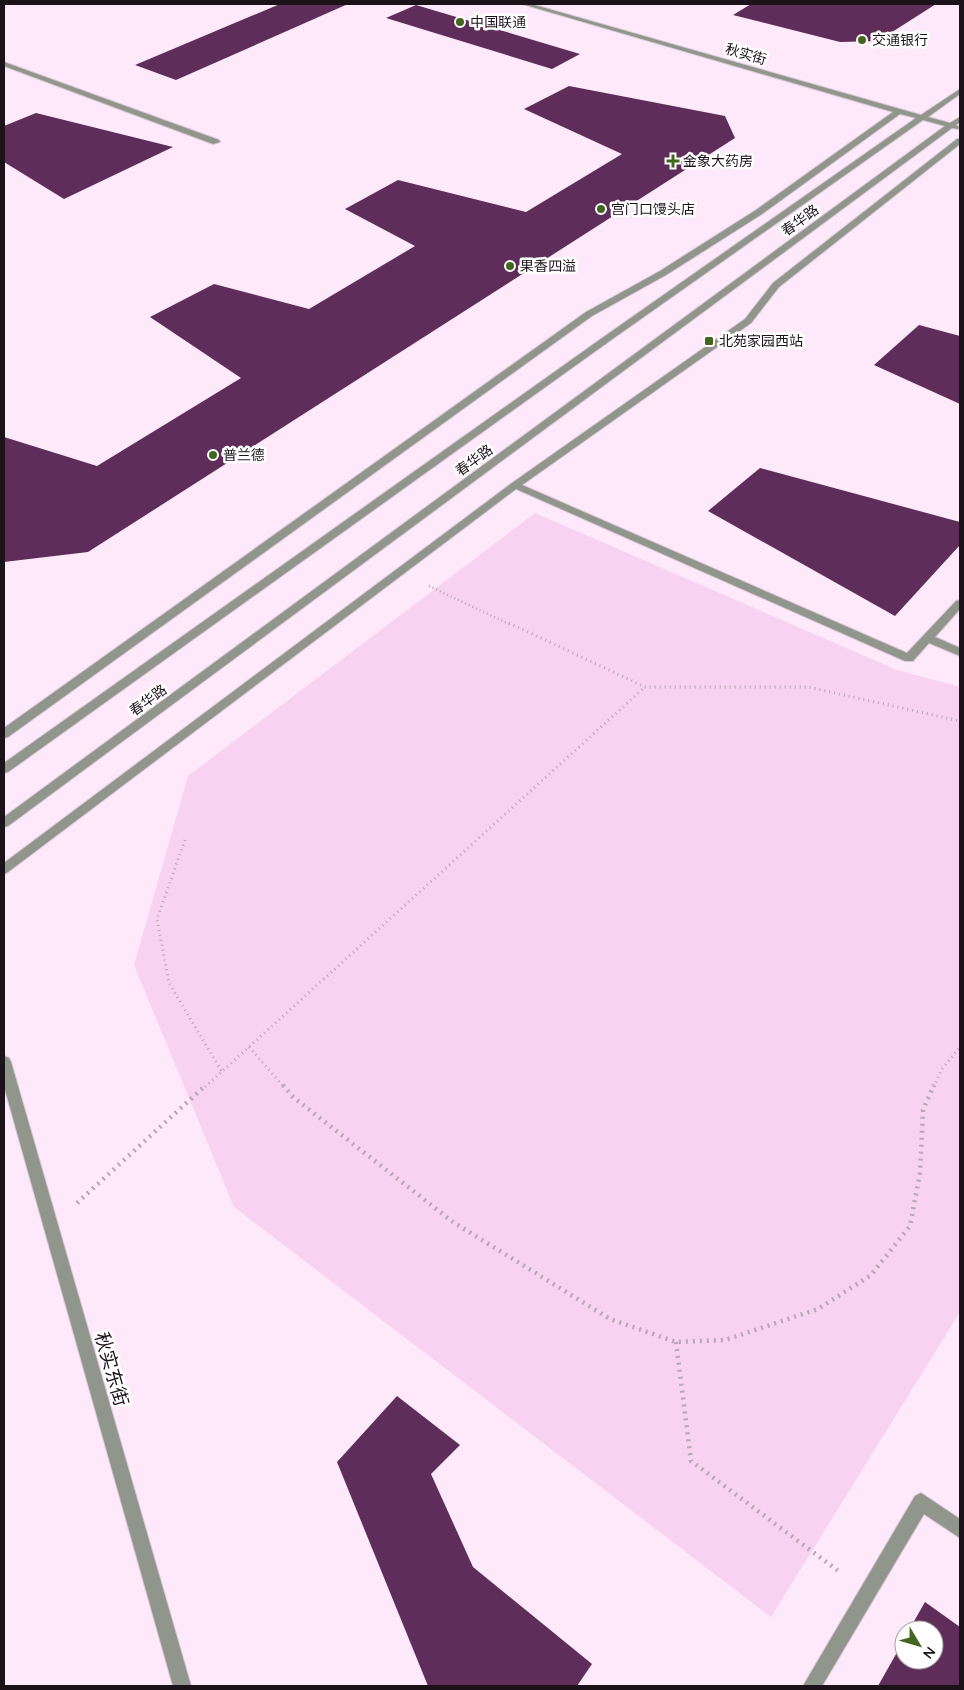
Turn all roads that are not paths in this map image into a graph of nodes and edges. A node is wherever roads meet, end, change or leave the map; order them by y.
1 (525, 4) edge
2 (4, 64) edge
3 (960, 91) edge
4 (899, 111) junction
5 (922, 118) junction
6 (960, 119) edge
7 (956, 127) edge
8 (960, 141) edge
9 (216, 142) dead end
10 (516, 485) junction
11 (960, 603) edge
12 (927, 638) junction
13 (960, 652) edge
14 (4, 734) edge
15 (4, 769) edge
16 (4, 823) edge
17 (4, 869) edge
18 (4, 1062) edge
19 (960, 1529) edge
20 (182, 1686) edge
21 (812, 1686) edge

1 - 4 street, 秋实街
2 - 9 street
3 - 5 street, 春华路
4 - 5 street, 秋实街
4 - 14 street
5 - 7 street, 秋实街
5 - 15 street, 春华路
6 - 7 street, 春华路
7 - 16 street, 春华路
8 - 10 street
10 - 12 street
10 - 17 street
11 - 12 street
12 - 13 street
18 - 20 street, 秋实东街
19 - 21 street

